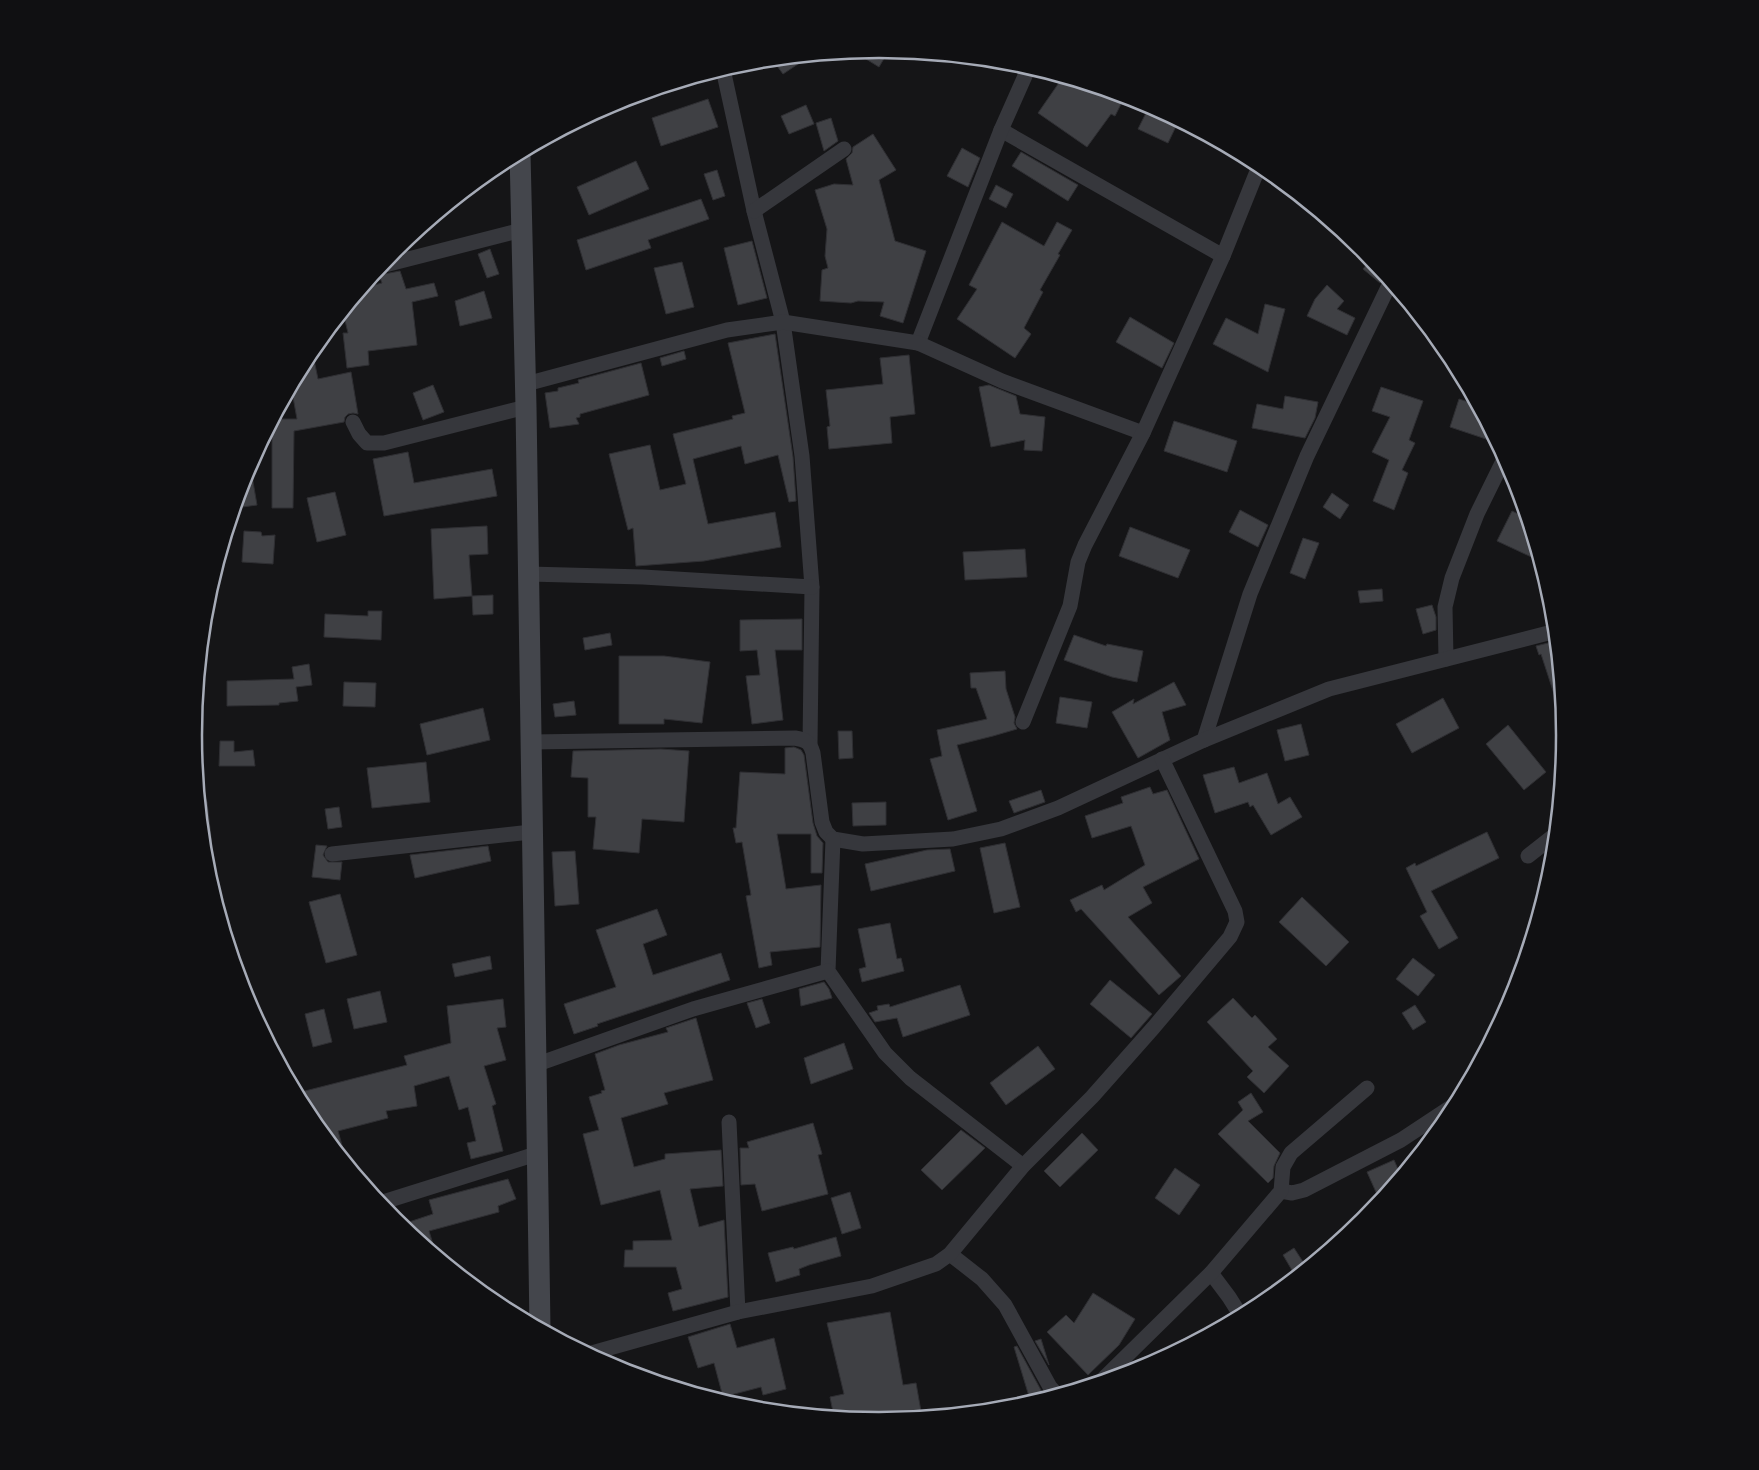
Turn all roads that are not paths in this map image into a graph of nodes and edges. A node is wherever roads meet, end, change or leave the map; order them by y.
1 (1025, 74) edge
2 (725, 76) edge
3 (1002, 130) junction
4 (844, 148) dead end
5 (520, 161) edge
6 (1257, 172) edge
7 (754, 211) junction
8 (522, 230) junction
9 (1222, 256) junction
10 (394, 263) edge
11 (1388, 287) edge
12 (783, 322) junction
13 (918, 343) junction
14 (526, 384) junction
15 (526, 406) junction
16 (353, 422) dead end
17 (1143, 433) junction
18 (1501, 466) edge
19 (529, 574) junction
20 (812, 587) junction
21 (1549, 633) edge
22 (1446, 659) junction
23 (1023, 722) dead end
24 (1204, 740) junction
25 (531, 742) junction
26 (810, 744) junction
27 (1162, 759) junction
28 (531, 832) junction
29 (833, 839) junction
30 (1548, 840) edge
31 (332, 854) dead end
32 (1528, 856) dead end
33 (828, 971) junction
34 (535, 1065) junction
35 (1367, 1088) dead end
36 (1441, 1113) edge
37 (729, 1122) dead end
38 (536, 1154) junction
39 (1023, 1166) junction
40 (1281, 1191) junction
41 (387, 1201) edge
42 (950, 1254) junction
43 (1211, 1273) junction
44 (1238, 1310) edge
45 (738, 1312) junction
46 (540, 1321) edge
47 (598, 1351) edge
48 (1112, 1371) edge
49 (1052, 1390) edge

1 - 3 street
2 - 7 street
3 - 9 street
3 - 13 street
4 - 7 street
5 - 8 main road
6 - 9 street
7 - 12 street
8 - 10 street
8 - 14 main road
9 - 17 street
11 - 24 street
12 - 13 street
12 - 14 street
12 - 20 street
13 - 17 street
14 - 15 main road
15 - 16 street
15 - 19 main road
17 - 23 street
18 - 22 street
19 - 20 street
19 - 25 main road
20 - 26 street
21 - 22 street
22 - 24 street
24 - 27 street
25 - 26 street
25 - 28 main road
26 - 29 street
27 - 29 street
27 - 39 street
28 - 31 street
28 - 34 main road
29 - 33 street
30 - 32 street
33 - 34 street
33 - 39 street
34 - 38 main road
35 - 40 street
36 - 40 street
37 - 45 street
38 - 41 street
38 - 46 main road
39 - 42 street
40 - 43 street
42 - 45 street
42 - 49 street
43 - 44 street
43 - 48 street
45 - 47 street

